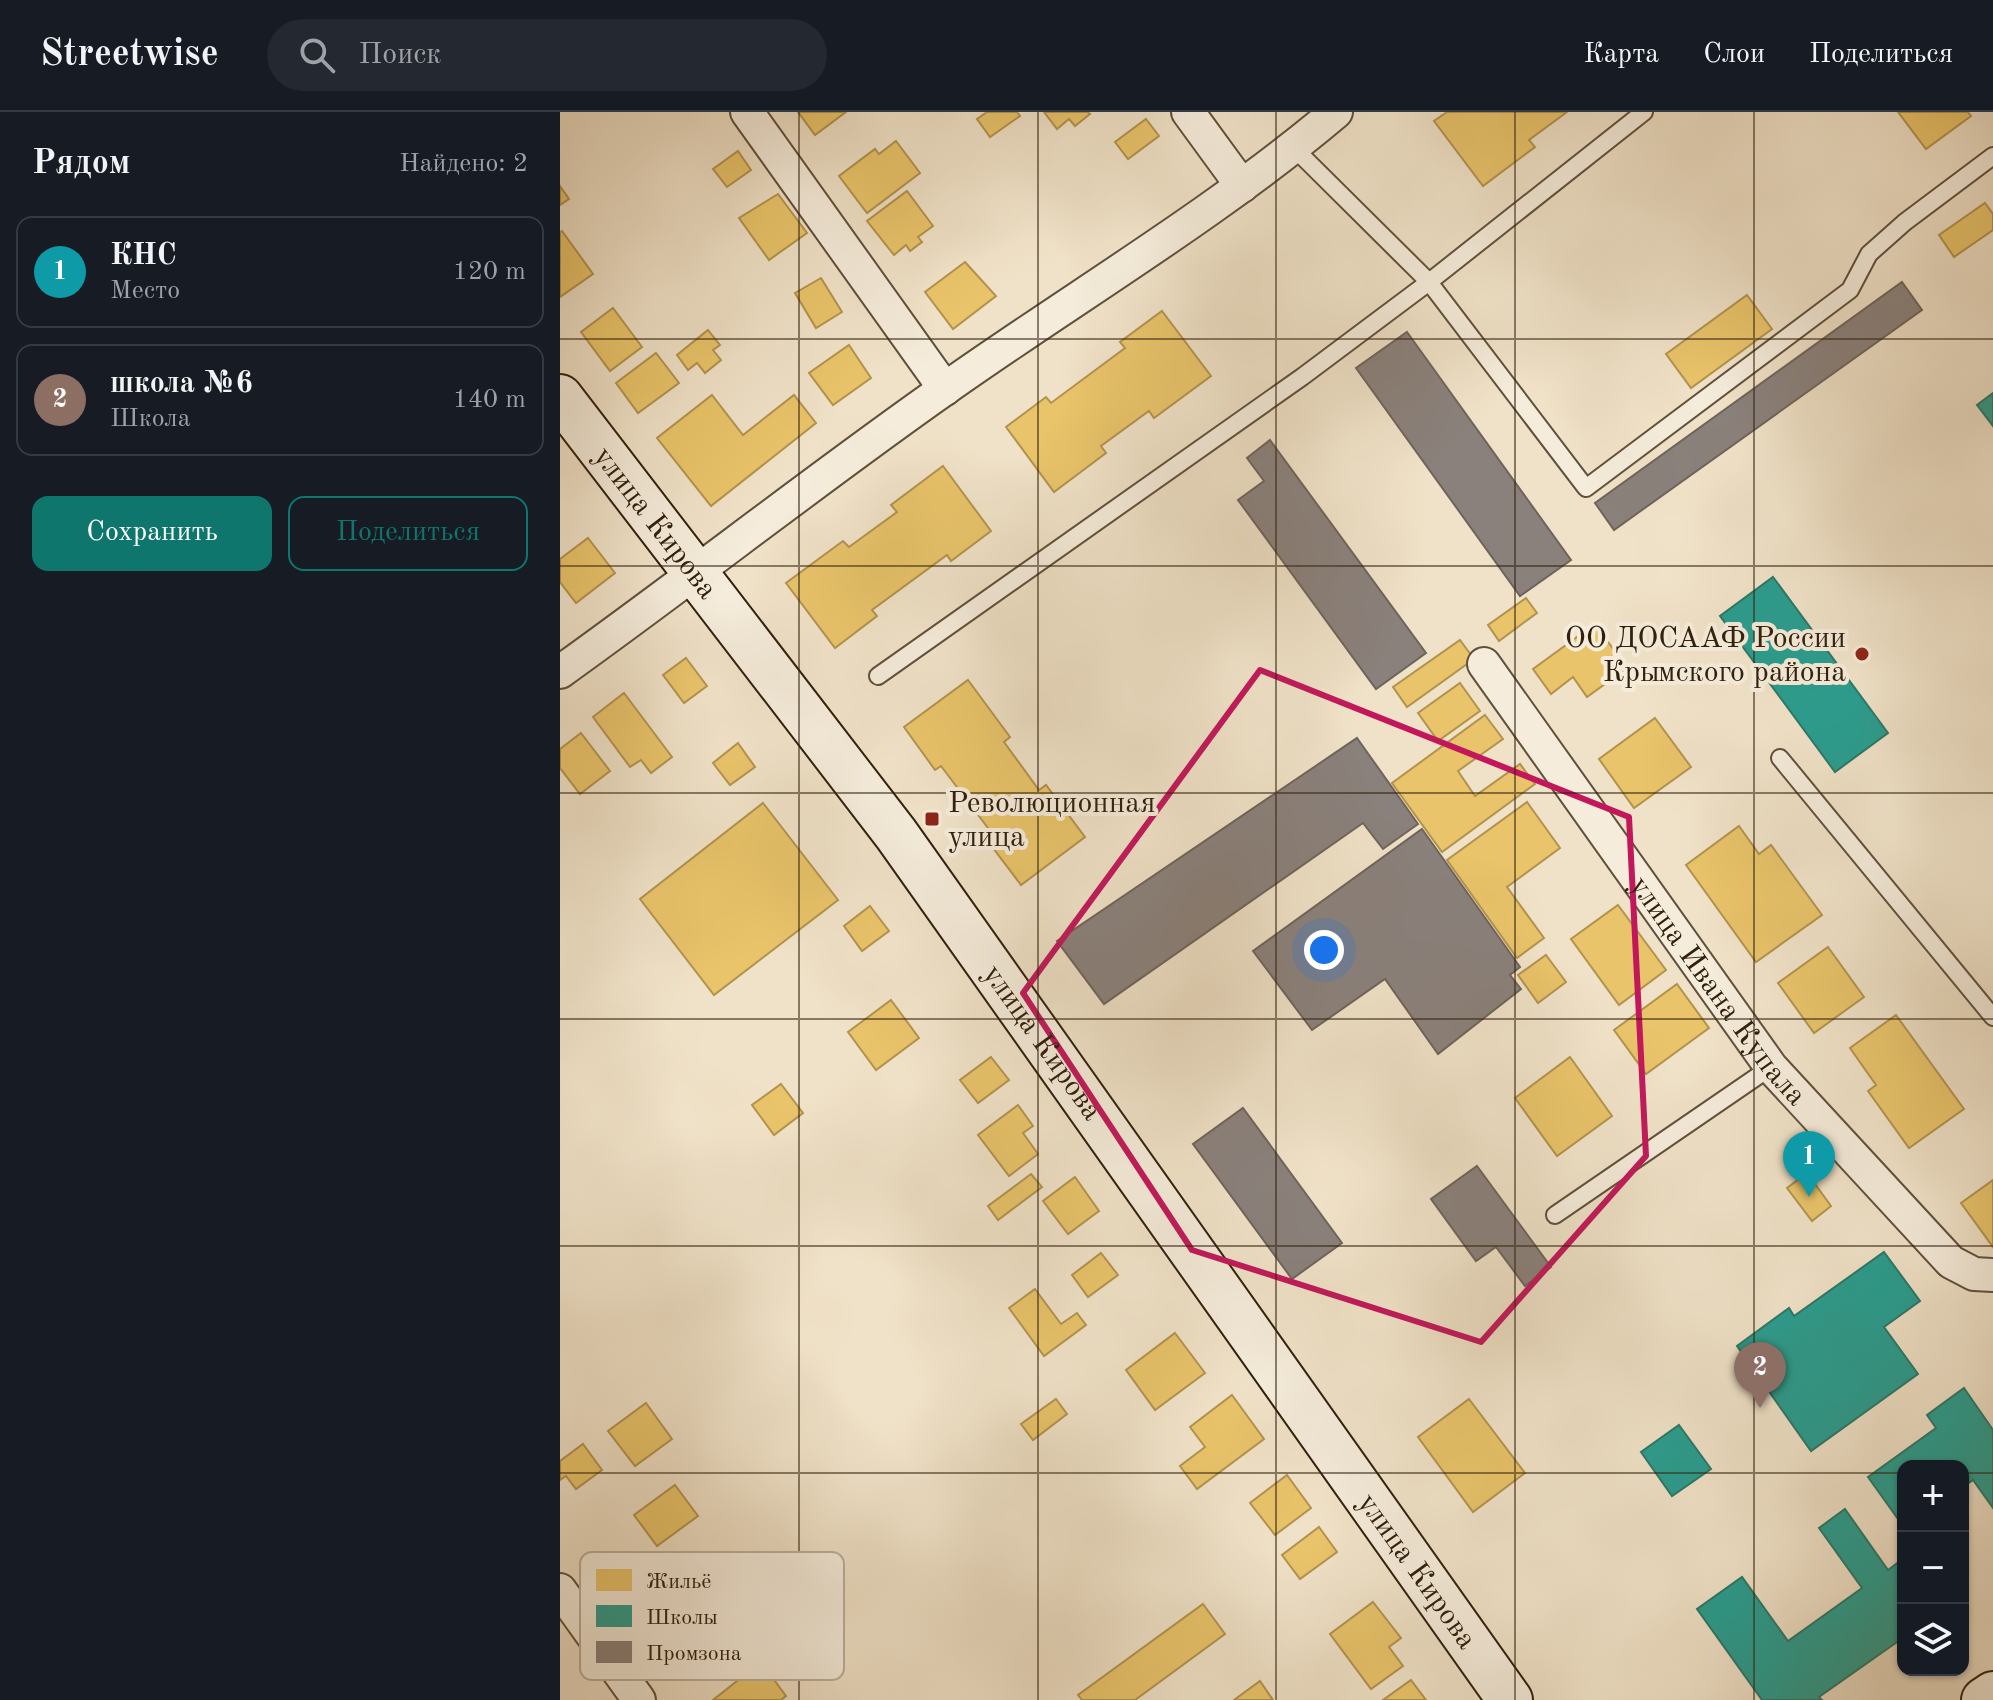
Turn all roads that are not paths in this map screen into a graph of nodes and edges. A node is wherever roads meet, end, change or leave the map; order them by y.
1 (747, 112) edge
2 (1188, 112) edge
3 (1336, 112) edge
4 (1644, 112) edge
5 (1294, 148) junction
6 (1993, 156) edge
7 (1242, 186) junction
8 (1429, 282) junction
9 (945, 389) junction
10 (560, 397) edge
11 (698, 574) junction
12 (1484, 664) dead end
13 (560, 672) edge
14 (878, 676) dead end
15 (1780, 758) dead end
16 (1993, 1017) edge
17 (1771, 1067) junction
18 (1555, 1215) dead end
19 (1993, 1275) edge
20 (560, 1590) edge
21 (580, 1618) edge
22 (625, 1680) edge
23 (1993, 1694) edge
24 (639, 1700) edge
25 (1510, 1700) edge
26 (1984, 1700) edge

1 - 9 street
2 - 7 street
3 - 5 street
4 - 8 lane
5 - 7 street
5 - 8 lane
6 - 8 lane
7 - 9 street
8 - 14 lane
9 - 11 street
10 - 11 main road, улица Кирова
11 - 13 street
11 - 25 main road, улица Кирова
12 - 17 street, улица Ивана Купала
15 - 16 lane
17 - 18 lane
17 - 19 street, улица Ивана Купала
20 - 21 street
22 - 24 street
23 - 26 main road

